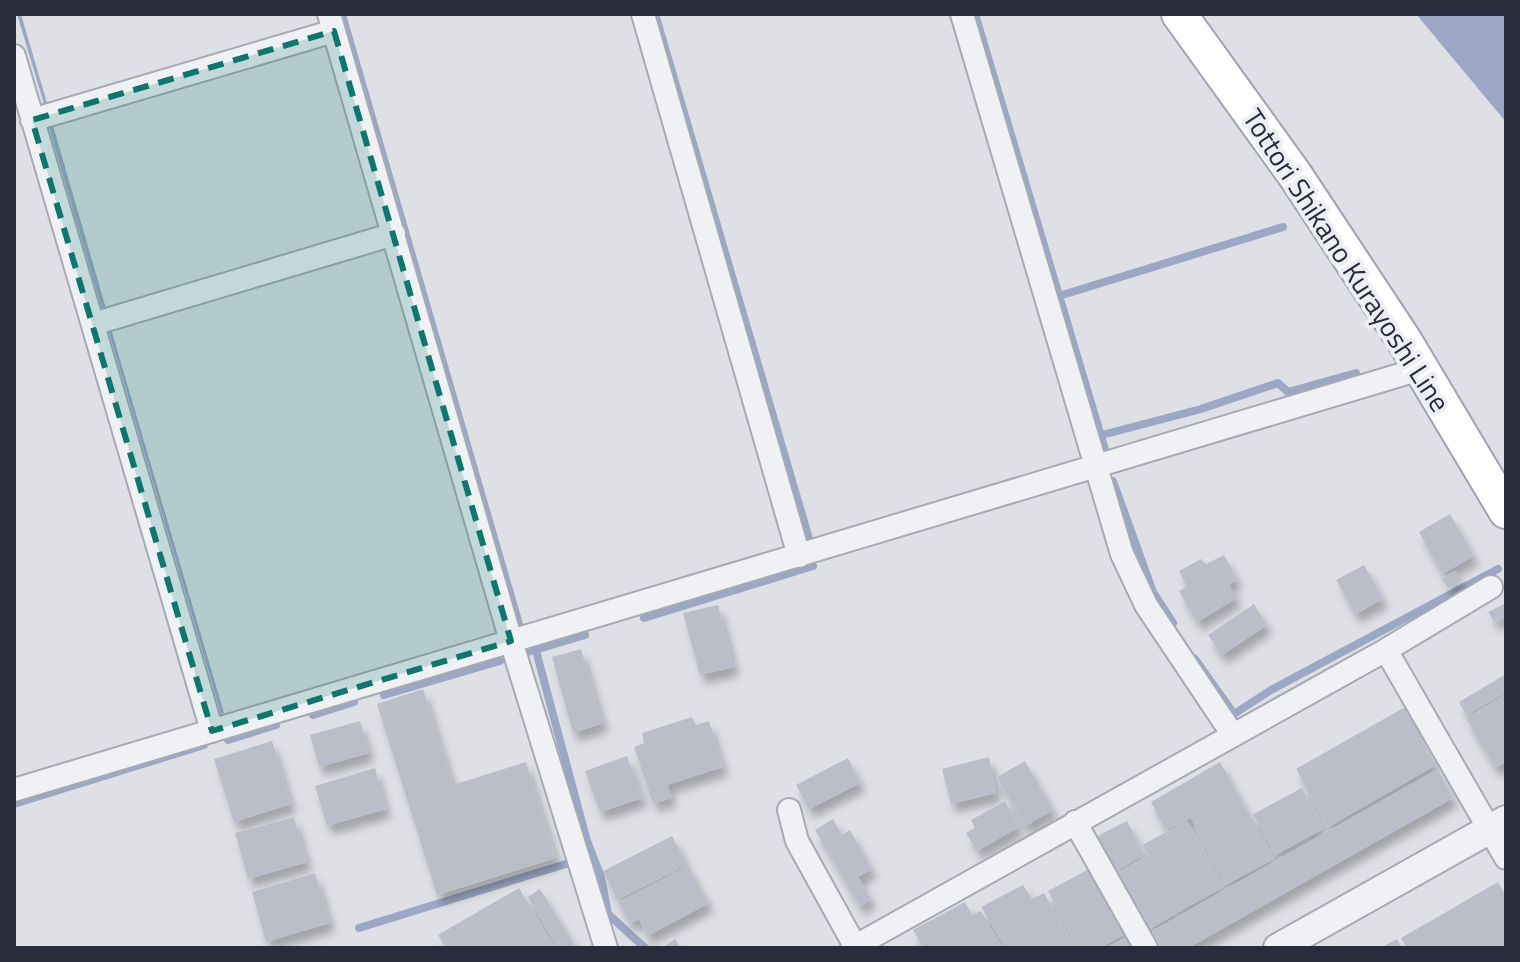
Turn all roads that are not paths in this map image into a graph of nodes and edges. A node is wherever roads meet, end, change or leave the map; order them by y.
1 (643, 14) edge
2 (962, 14) edge
3 (1179, 14) edge
4 (331, 23) edge
5 (14, 56) edge
6 (32, 120) junction
7 (394, 234) junction
8 (93, 324) junction
9 (1420, 369) junction
10 (1098, 467) junction
11 (1506, 511) edge
12 (799, 556) junction
13 (1491, 587) dead end
14 (511, 641) junction
15 (1386, 650) junction
16 (212, 731) junction
17 (1233, 735) junction
18 (14, 790) edge
19 (789, 810) dead end
20 (1075, 822) junction
21 (1498, 824) edge
22 (1506, 858) edge
23 (859, 946) edge
24 (606, 948) edge
25 (1146, 948) edge
26 (1278, 948) edge

1 - 12 street
2 - 10 street
3 - 9 main road, Tottori Shikano Kurayoshi Line
4 - 6 street
4 - 7 street
5 - 6 street
6 - 8 street
7 - 8 street
7 - 14 street
8 - 16 street
9 - 10 street
9 - 11 main road, Tottori Shikano Kurayoshi Line
10 - 12 street
10 - 17 street
12 - 14 street
13 - 15 street
14 - 16 street
14 - 24 street
15 - 17 street
15 - 21 street
16 - 18 street
17 - 20 street
19 - 23 street
20 - 23 street
20 - 25 street
21 - 22 street
21 - 26 street

